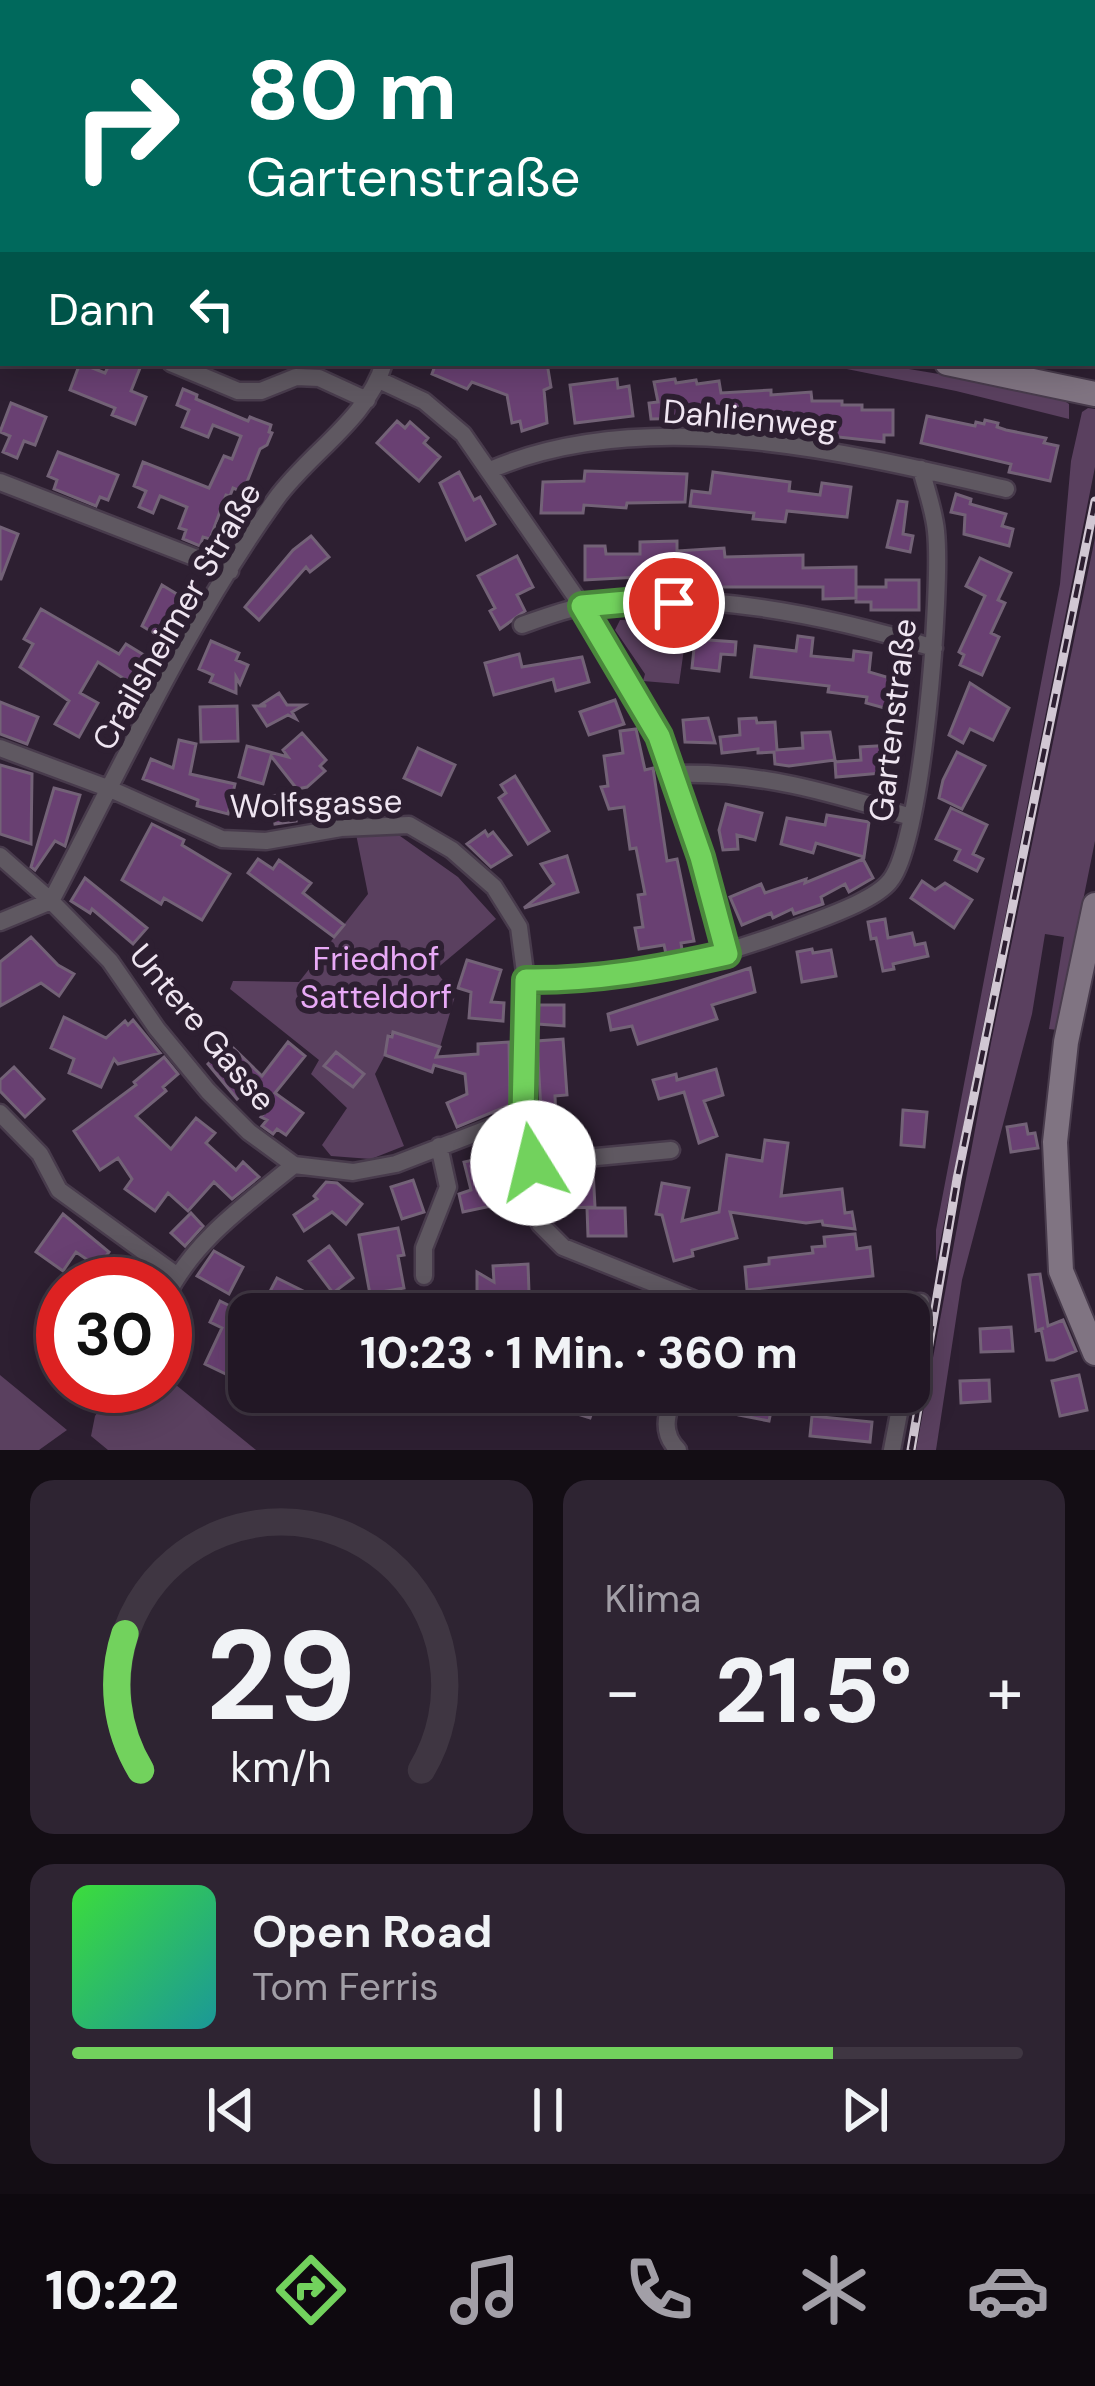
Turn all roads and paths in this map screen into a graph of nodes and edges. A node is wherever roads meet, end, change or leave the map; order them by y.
1 (178, 366) edge
2 (961, 366) edge
3 (381, 372) edge
4 (1095, 394) edge
5 (367, 400) junction
6 (921, 469) junction
7 (490, 470) junction
8 (0, 482) edge
9 (1006, 488) dead end
10 (230, 571) junction
11 (582, 606) junction
12 (522, 625) dead end
13 (934, 648) junction
14 (0, 748) edge
15 (675, 774) junction
16 (110, 789) junction
17 (911, 817) junction
18 (0, 856) edge
19 (51, 901) junction
20 (1095, 905) edge
21 (0, 922) edge
22 (1091, 946) edge
23 (727, 954) junction
24 (526, 980) junction
25 (0, 1112) edge
26 (523, 1115) junction
27 (439, 1146) junction
28 (671, 1150) dead end
29 (533, 1163) junction
30 (294, 1166) junction
31 (151, 1257) edge
32 (191, 1257) edge
33 (424, 1276) dead end
34 (665, 1293) edge
35 (1095, 1353) edge
36 (667, 1413) edge
37 (899, 1413) edge
38 (678, 1450) edge
39 (892, 1450) edge

1 - 5 street
2 - 4 street
3 - 5 street, Crailsheimer Straße
3 - 7 street
5 - 10 street, Crailsheimer Straße
6 - 7 street, Dahlienweg
6 - 9 street, Dahlienweg
6 - 13 street, Gartenstraße
7 - 11 street
8 - 10 street
10 - 16 street, Crailsheimer Straße
11 - 12 street
11 - 13 street
11 - 15 street
13 - 17 street, Gartenstraße
14 - 16 street, Wolfsgasse
15 - 17 street
15 - 23 street
16 - 19 street, Crailsheimer Straße
16 - 24 street, Wolfsgasse
17 - 23 street, Gartenstraße
18 - 19 street, Untere Gasse
19 - 21 street
19 - 30 street, Untere Gasse
20 - 22 street
22 - 35 street
23 - 24 street, Gartenstraße
24 - 26 street, Wolfsgasse
25 - 31 street
26 - 27 street
26 - 29 street, Wolfsgasse
27 - 30 street
27 - 33 street
28 - 29 street
29 - 34 street, Wolfsgasse
30 - 32 street
36 - 38 street
37 - 39 street

